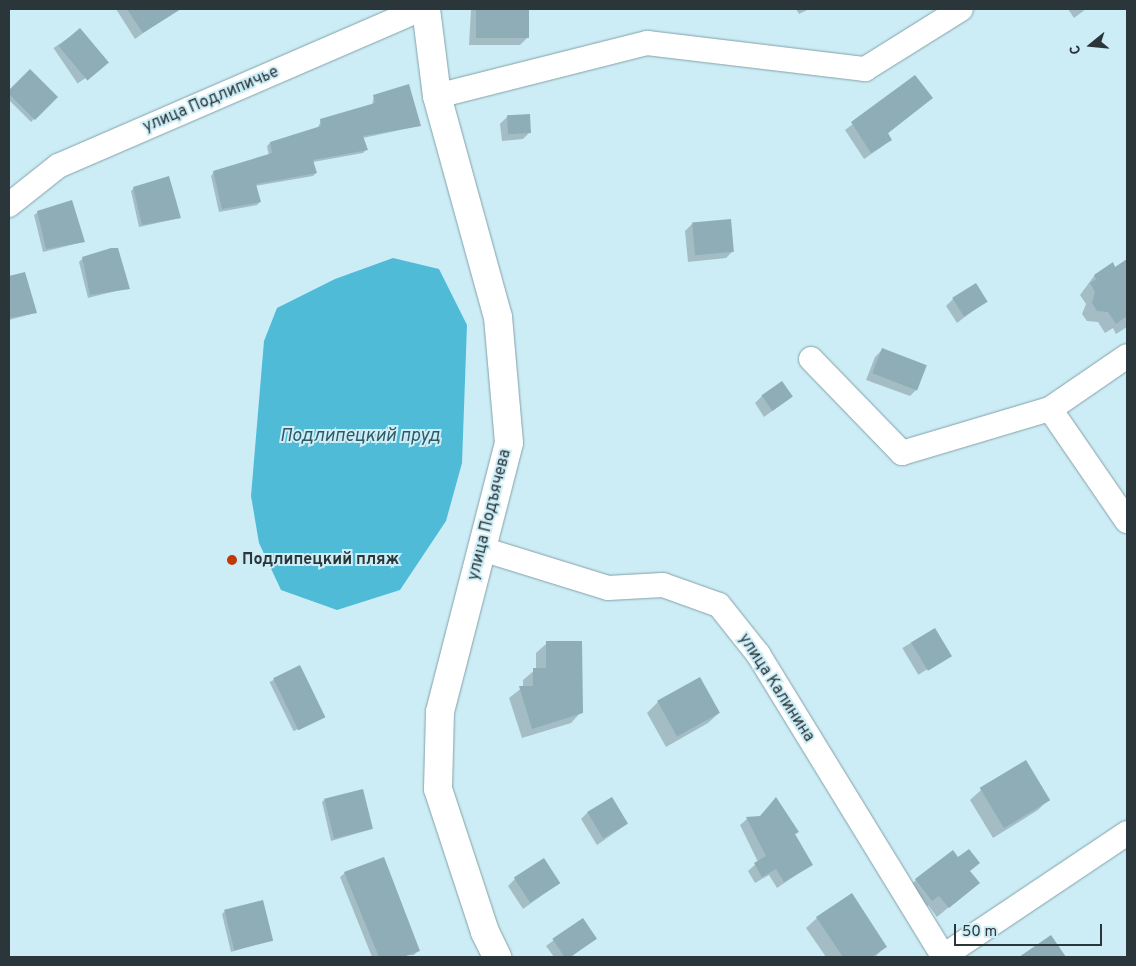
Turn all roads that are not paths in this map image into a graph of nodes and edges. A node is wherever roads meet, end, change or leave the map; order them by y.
1 (421, 9) edge
2 (426, 9) edge
3 (961, 9) edge
4 (437, 96) junction
5 (9, 205) edge
6 (1127, 356) edge
7 (811, 359) dead end
8 (1050, 409) junction
9 (1127, 521) edge
10 (482, 548) junction
11 (1127, 833) edge
12 (497, 957) edge
13 (943, 957) edge

1 - 5 street, улица Подлипичье
2 - 4 main road, улица Подъячева
3 - 4 street
4 - 10 main road, улица Подъячева
6 - 8 street
7 - 8 street
8 - 9 street
10 - 12 main road, улица Подъячева
10 - 13 street, улица Калинина
11 - 13 street

